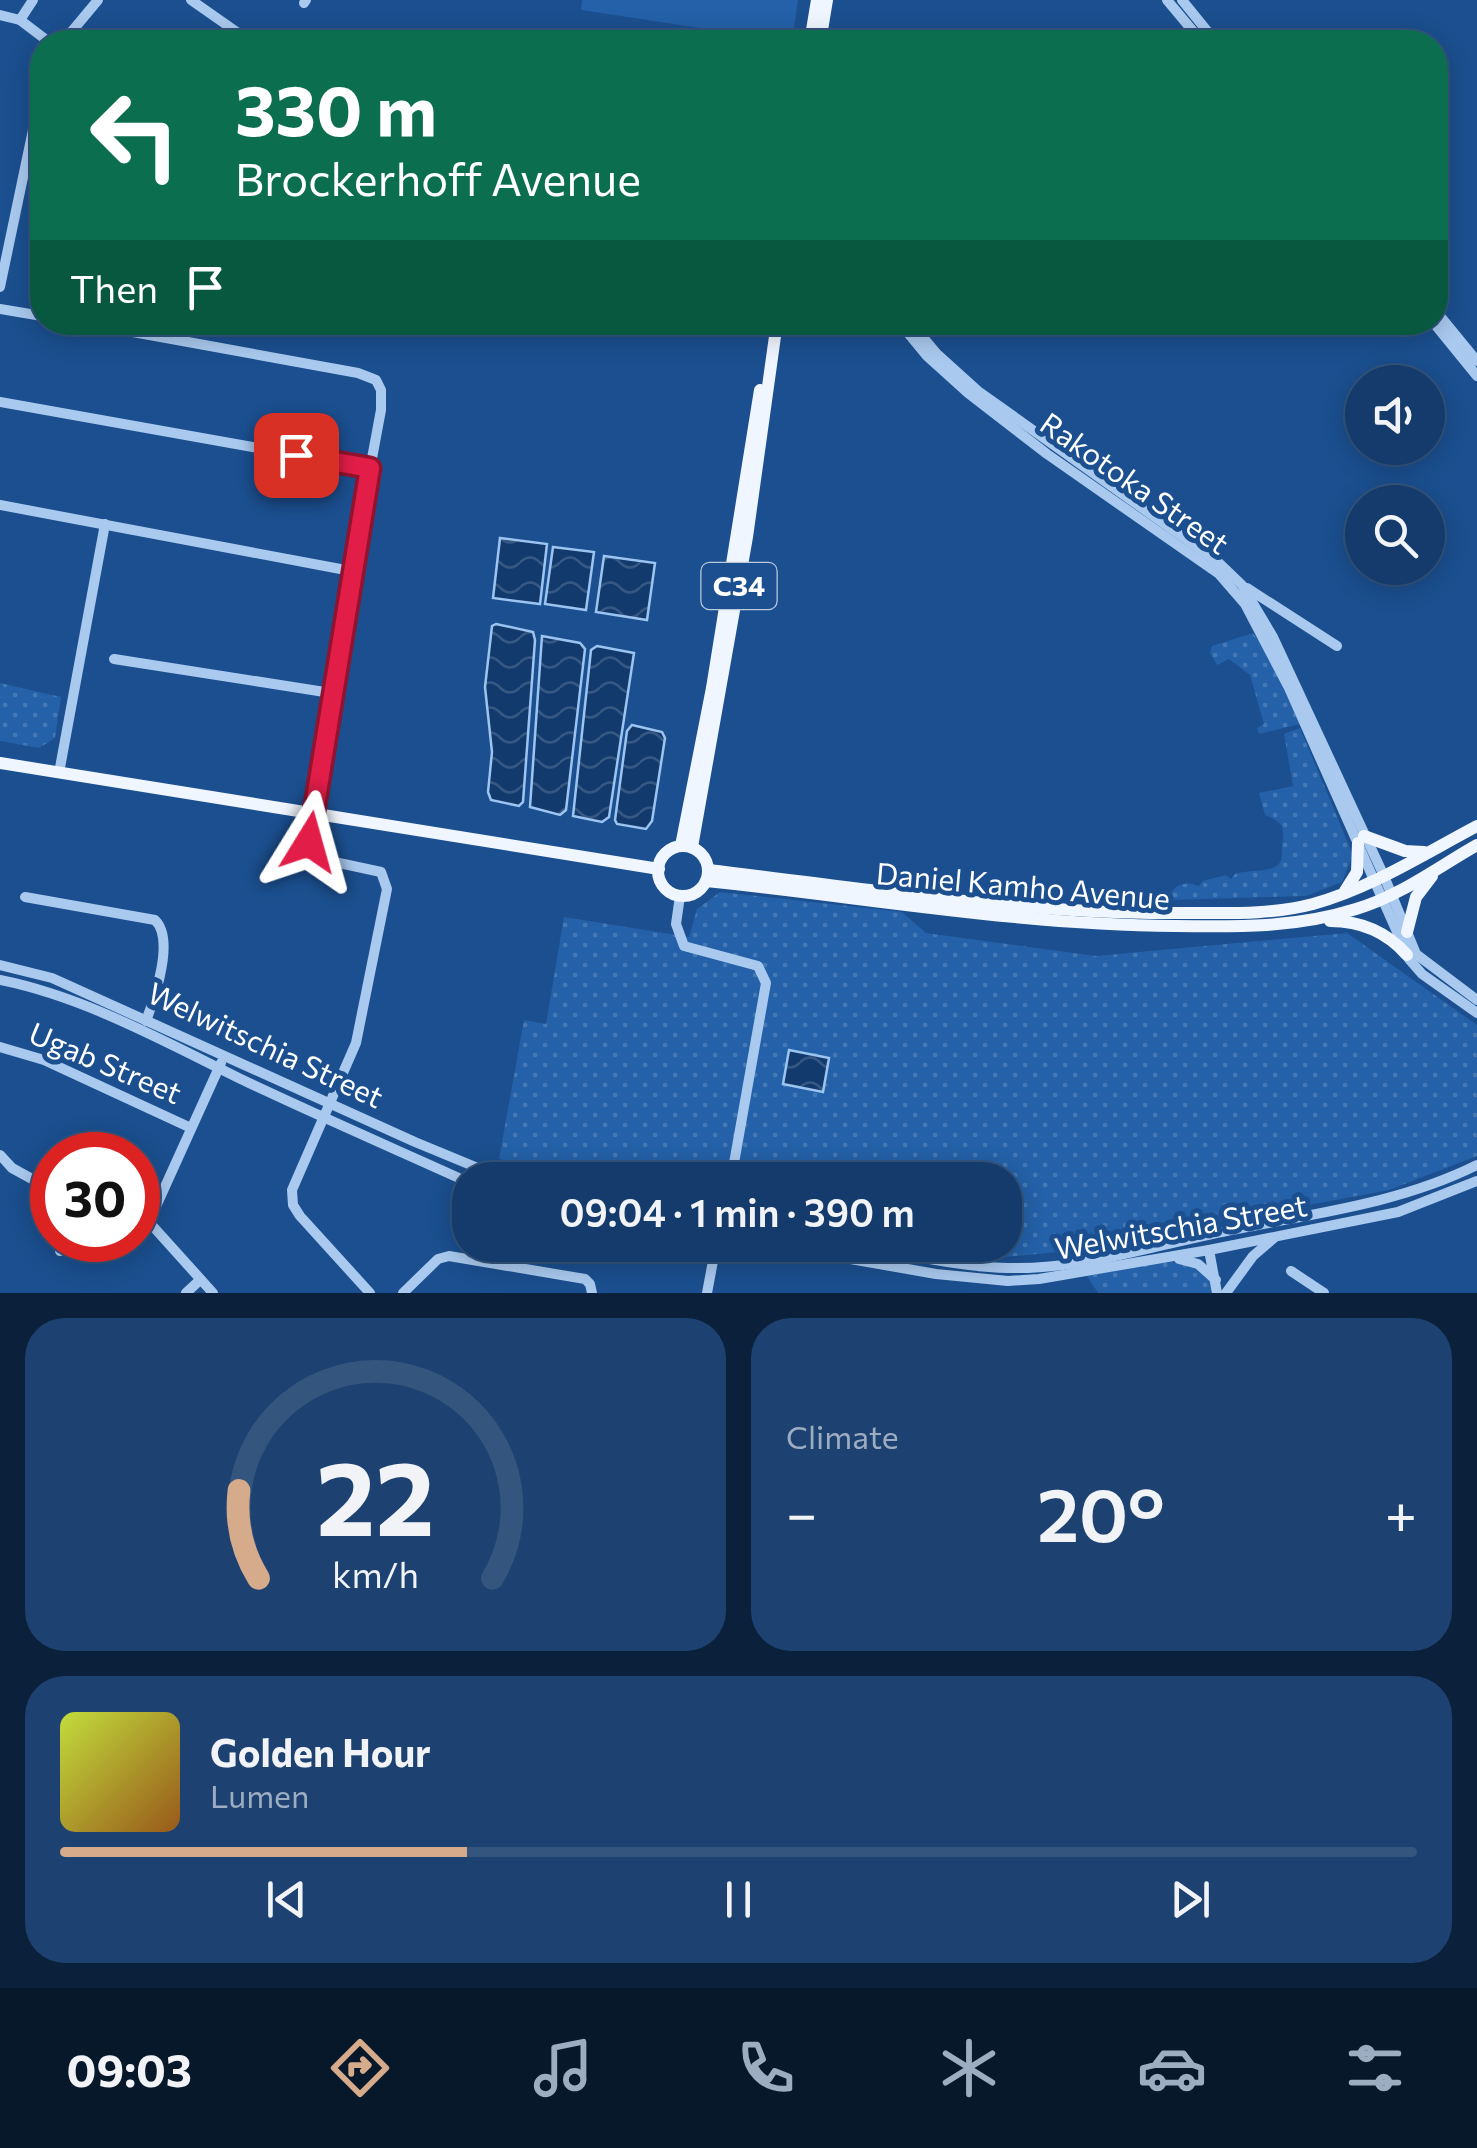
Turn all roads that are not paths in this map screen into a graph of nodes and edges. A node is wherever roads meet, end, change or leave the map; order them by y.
1 (33, 0) edge
2 (98, 0) edge
3 (191, 0) edge
4 (817, 0) edge
5 (827, 0) edge
6 (1168, 0) edge
7 (1182, 0) edge
8 (0, 15) edge
9 (20, 20) junction
10 (33, 30) edge
11 (73, 30) edge
12 (233, 30) edge
13 (812, 30) edge
14 (822, 30) edge
15 (1192, 30) edge
16 (1206, 30) edge
17 (30, 141) edge
18 (2, 266) edge
19 (0, 287) edge
20 (0, 309) edge
21 (30, 314) edge
22 (1448, 326) edge
23 (150, 335) edge
24 (766, 335) edge
25 (775, 335) edge
26 (910, 335) edge
27 (921, 335) edge
28 (1444, 335) edge
29 (1477, 361) edge
30 (1477, 376) edge
31 (0, 402) edge
32 (370, 468) junction
33 (0, 505) edge
34 (105, 524) junction
35 (351, 571) junction
36 (1242, 586) junction
37 (1337, 646) dead end
38 (114, 659) dead end
39 (332, 692) junction
40 (0, 763) edge
41 (59, 772) junction
42 (312, 816) junction
43 (1477, 826) edge
44 (1361, 839) junction
45 (1477, 845) edge
46 (687, 846) junction
47 (1428, 851) junction
48 (1445, 864) junction
49 (659, 869) junction
50 (707, 876) junction
51 (1379, 878) junction
52 (1344, 894) junction
53 (680, 896) junction
54 (25, 897) dead end
55 (1387, 897) junction
56 (1311, 922) junction
57 (1407, 932) junction
58 (1407, 955) junction
59 (0, 965) edge
60 (0, 980) edge
61 (1477, 1000) edge
62 (1477, 1013) edge
63 (146, 1018) junction
64 (142, 1032) junction
65 (0, 1047) edge
66 (225, 1055) junction
67 (219, 1068) junction
68 (330, 1104) junction
69 (324, 1118) junction
70 (191, 1128) junction
71 (0, 1155) edge
72 (459, 1162) edge
73 (734, 1162) edge
74 (1477, 1165) edge
75 (452, 1175) edge
76 (30, 1178) edge
77 (1477, 1182) edge
78 (160, 1189) edge
79 (1227, 1231) junction
80 (1279, 1235) junction
81 (160, 1238) edge
82 (1188, 1240) junction
83 (1209, 1250) junction
84 (1166, 1258) junction
85 (713, 1262) edge
86 (867, 1262) edge
87 (956, 1262) edge
88 (1291, 1271) dead end
89 (200, 1280) junction
90 (1216, 1280) junction
91 (186, 1293) edge
92 (213, 1293) edge
93 (370, 1293) edge
94 (403, 1293) edge
95 (592, 1293) edge
96 (707, 1293) edge
97 (1217, 1293) edge
98 (1226, 1293) edge
99 (1324, 1293) edge

1 - 9 street
2 - 11 street
3 - 12 street
4 - 13 main road
5 - 14 main road
6 - 15 street
7 - 16 street
8 - 9 street
9 - 10 street
17 - 18 street
18 - 19 street
20 - 21 street
22 - 29 street
23 - 32 street
24 - 46 main road, C34
25 - 46 main road, C34
26 - 44 street, Rakotoka Street
27 - 36 street, Rakotoka Street
28 - 30 street
31 - 32 street
32 - 35 street
33 - 34 street
34 - 35 street
34 - 41 street
35 - 39 street
36 - 37 street
36 - 44 street, Rakotoka Street
38 - 39 street
39 - 42 street
40 - 41 main road
41 - 42 main road
42 - 49 main road
42 - 68 street
43 - 47 main road, Daniel Kamho Avenue
44 - 47 main road
44 - 51 street, Rakotoka Street
44 - 52 main road
45 - 48 main road, Daniel Kamho Avenue
46 - 49 main road
46 - 50 main road
47 - 51 main road, Daniel Kamho Avenue
48 - 55 main road, Daniel Kamho Avenue
48 - 57 main road
49 - 53 main road
50 - 52 main road, Daniel Kamho Avenue
50 - 53 main road
50 - 56 main road, Daniel Kamho Avenue
51 - 52 main road, Daniel Kamho Avenue
51 - 55 street, Rakotoka Street
53 - 73 street
54 - 63 street
55 - 56 main road, Daniel Kamho Avenue
55 - 57 street
55 - 58 street
56 - 58 main road
57 - 61 street
58 - 62 street
59 - 63 street, Welwitschia Street
60 - 64 street, Welwitschia Street
63 - 64 street
63 - 66 street, Welwitschia Street
64 - 67 street, Welwitschia Street
65 - 70 street, Ugab Street
66 - 67 street
66 - 68 street, Welwitschia Street
67 - 69 street, Welwitschia Street
67 - 70 street
68 - 69 street
68 - 72 street, Welwitschia Street
69 - 75 street, Welwitschia Street
69 - 93 street
70 - 78 street
71 - 76 street
74 - 79 street, Welwitschia Street
77 - 80 street, Welwitschia Street
79 - 82 street, Welwitschia Street
79 - 83 street
80 - 83 street, Welwitschia Street
80 - 98 street
81 - 89 street
82 - 83 street
82 - 87 street, Welwitschia Street
83 - 84 street, Welwitschia Street
83 - 90 street
84 - 86 street, Welwitschia Street
84 - 90 street
85 - 96 street
88 - 99 street
89 - 91 street
89 - 92 street
90 - 97 street
94 - 95 street

